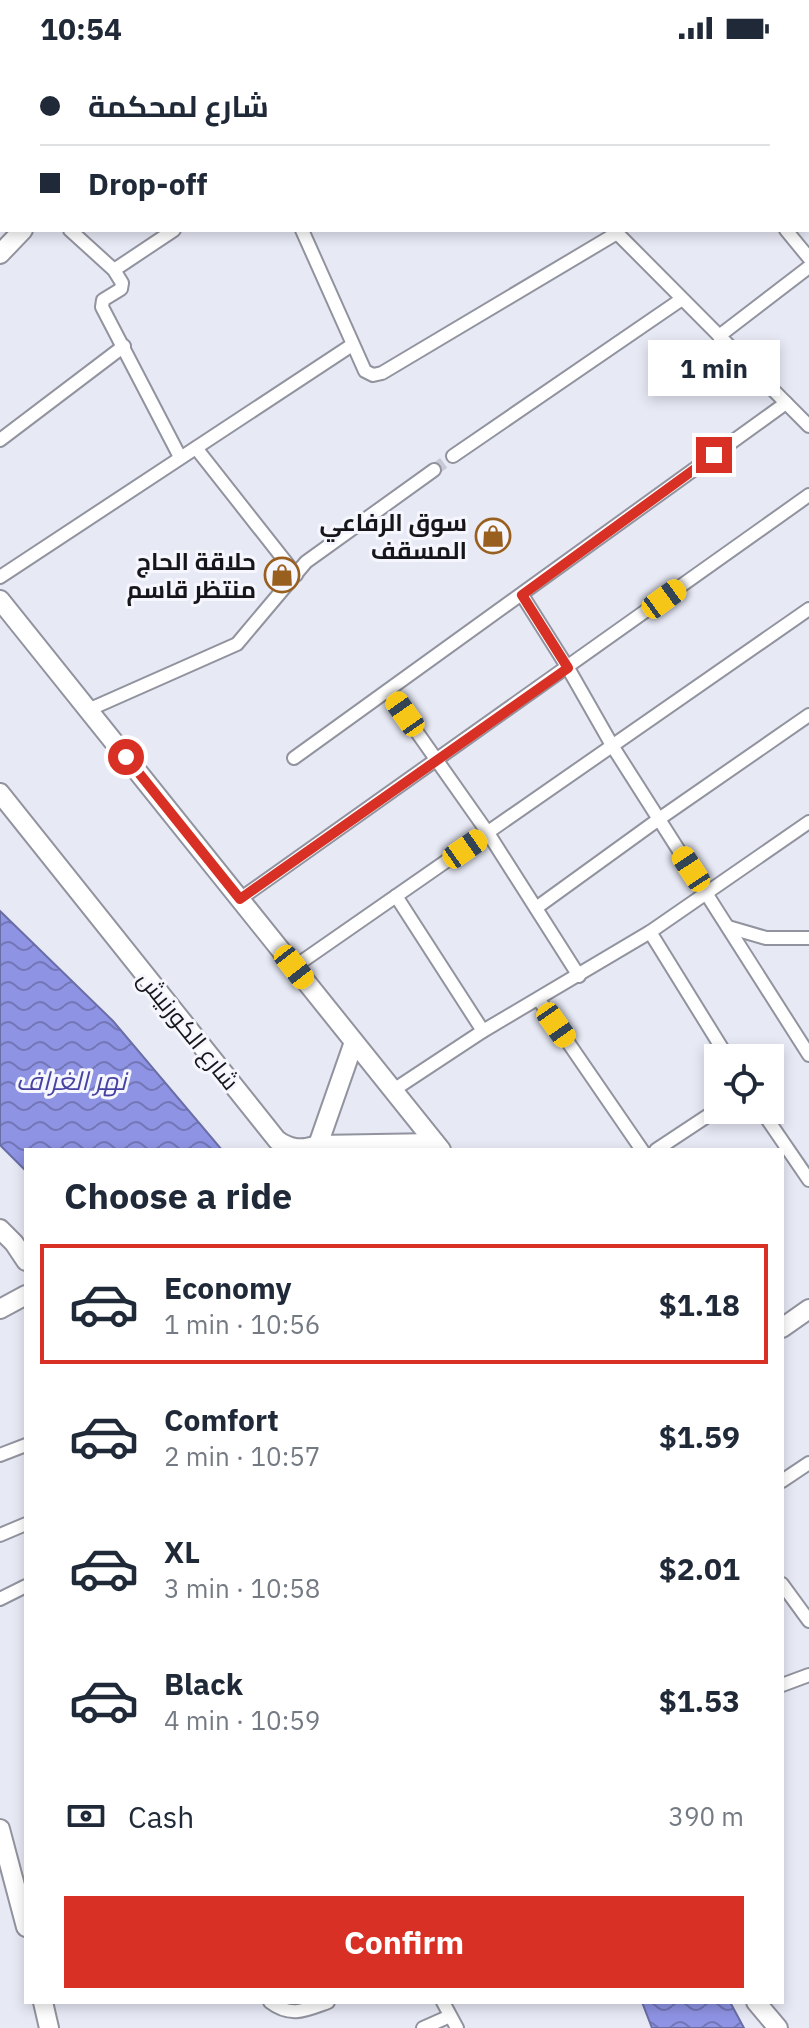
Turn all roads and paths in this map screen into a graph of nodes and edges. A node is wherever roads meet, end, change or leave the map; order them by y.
1 (21, 232) edge
2 (72, 232) edge
3 (171, 232) edge
4 (303, 232) edge
5 (613, 232) edge
6 (616, 232) edge
7 (788, 232) edge
8 (0, 254) edge
9 (809, 258) edge
10 (809, 267) edge
11 (114, 270) junction
12 (682, 299) junction
13 (719, 336) junction
14 (352, 345) junction
15 (124, 346) junction
16 (786, 403) junction
17 (809, 426) edge
18 (0, 440) edge
19 (196, 448) junction
20 (453, 456) tunnel mouth
21 (180, 457) junction
22 (434, 470) tunnel mouth
23 (809, 495) edge
24 (296, 575) junction
25 (0, 577) edge
26 (522, 595) junction
27 (0, 600) edge
28 (809, 609) edge
29 (568, 668) junction
30 (388, 691) junction
31 (88, 710) junction
32 (809, 715) edge
33 (613, 747) junction
34 (294, 758) dead end
35 (438, 760) junction
36 (0, 793) edge
37 (659, 819) junction
38 (809, 822) edge
39 (488, 833) junction
40 (707, 894) junction
41 (396, 896) junction
42 (240, 899) junction
43 (536, 908) junction
44 (728, 927) junction
45 (650, 932) junction
46 (809, 942) edge
47 (294, 967) junction
48 (579, 976) junction
49 (539, 1000) junction
50 (483, 1031) junction
51 (354, 1042) junction
52 (719, 1044) edge
53 (809, 1055) edge
54 (392, 1091) junction
55 (704, 1118) edge
56 (771, 1124) edge
57 (318, 1145) junction
58 (438, 1147) edge
59 (283, 1148) edge
60 (304, 1148) edge
61 (641, 1148) edge
62 (659, 1148) edge
63 (809, 1180) edge
64 (0, 1229) edge
65 (24, 1259) edge
66 (24, 1296) edge
67 (0, 1309) edge
68 (809, 1309) edge
69 (784, 1327) edge
70 (24, 1446) edge
71 (0, 1455) edge
72 (809, 1463) edge
73 (784, 1480) edge
74 (24, 1525) edge
75 (0, 1535) edge
76 (24, 1587) edge
77 (784, 1587) edge
78 (0, 1599) edge
79 (807, 1616) edge
80 (809, 1675) edge
81 (784, 1684) edge
82 (0, 1829) edge
83 (5, 1870) edge
84 (24, 1922) edge
85 (43, 2004) edge
86 (273, 2004) edge
87 (322, 2004) edge
88 (444, 2004) edge
89 (758, 2004) edge
90 (450, 2016) junction
91 (49, 2028) edge
92 (423, 2028) edge
93 (457, 2028) edge
94 (778, 2028) edge

1 - 8 street
2 - 11 street
3 - 11 street
4 - 14 street
5 - 14 street
6 - 12 street
7 - 9 street
10 - 13 street
11 - 15 street
12 - 13 street
12 - 20 street
13 - 16 street
14 - 19 street
15 - 18 street
15 - 21 street
16 - 17 street
16 - 26 street
19 - 21 street
19 - 24 street
21 - 25 street
22 - 24 street
23 - 29 street
24 - 31 street
26 - 29 street
26 - 30 street
27 - 31 street
28 - 33 street
29 - 33 street
29 - 35 street
30 - 34 street
30 - 35 street
31 - 42 street
32 - 37 street
33 - 37 street
33 - 39 street
35 - 39 street
35 - 42 street
36 - 59 street, شارع الكورنيش
37 - 40 street
37 - 43 street
38 - 40 street
39 - 41 street
39 - 43 street
40 - 44 street
40 - 45 street
41 - 47 street
41 - 50 street
42 - 47 street
43 - 48 street
44 - 46 street
44 - 53 street
45 - 48 street
45 - 52 street
47 - 51 street
48 - 49 street
49 - 50 street
49 - 61 street
50 - 54 street
51 - 54 street
51 - 57 street
54 - 58 street
55 - 62 street
56 - 63 street
57 - 58 street, شارع الكورنيش
57 - 60 street, شارع الكورنيش
64 - 65 street
66 - 67 street
68 - 69 street
70 - 71 street
72 - 73 street
74 - 75 street
76 - 78 street
77 - 79 street
80 - 81 street
82 - 83 street
83 - 84 street
85 - 91 street
86 - 87 street
88 - 90 street
89 - 94 street
90 - 92 street
90 - 93 street

